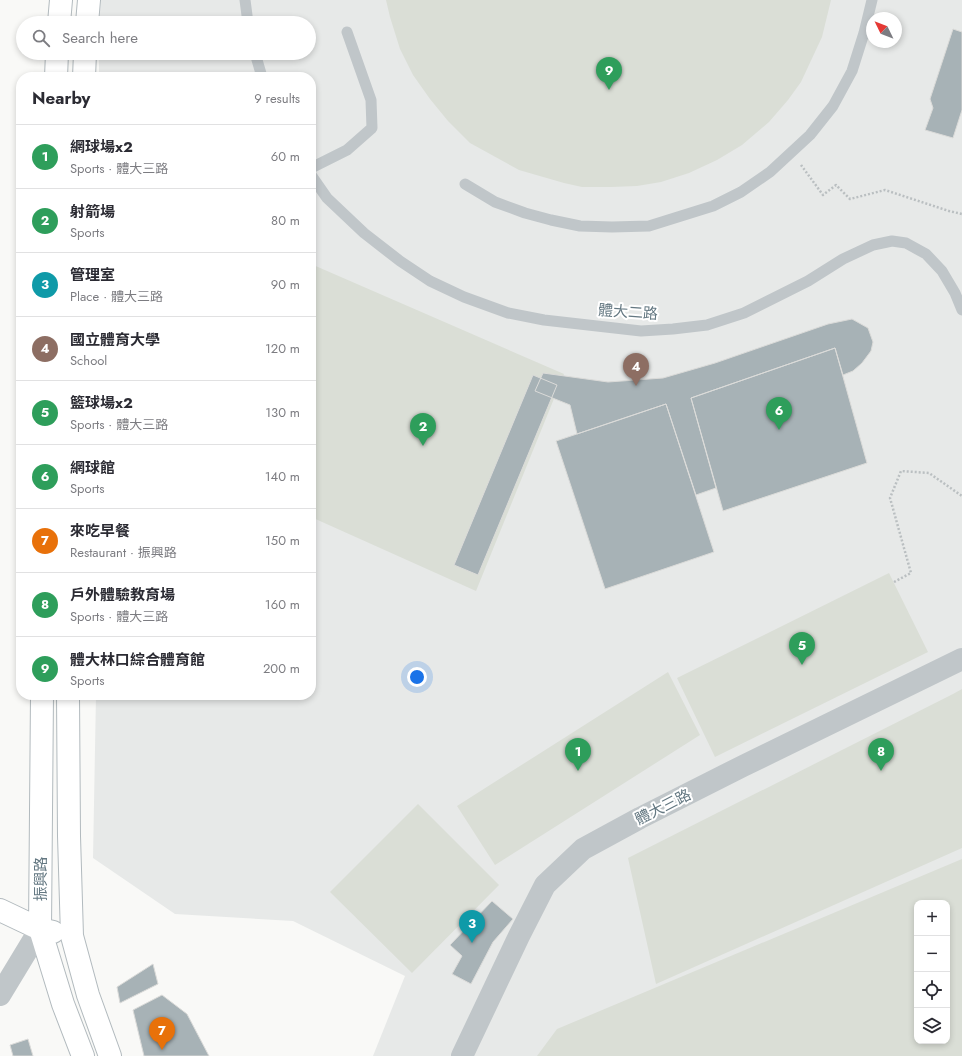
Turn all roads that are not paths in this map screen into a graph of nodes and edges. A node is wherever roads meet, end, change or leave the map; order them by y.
1 (61, 0) edge
2 (89, 0) edge
3 (245, 0) edge
4 (872, 0) edge
5 (60, 16) edge
6 (88, 16) edge
7 (247, 16) edge
8 (347, 32) dead end
9 (57, 60) edge
10 (85, 60) edge
11 (256, 60) edge
12 (56, 72) edge
13 (84, 72) edge
14 (260, 72) edge
15 (316, 166) edge
16 (316, 182) edge
17 (465, 184) dead end
18 (962, 310) edge
19 (962, 659) edge
20 (42, 700) edge
21 (68, 700) edge
22 (0, 910) edge
23 (40, 929) junction
24 (72, 936) junction
25 (0, 995) edge
26 (83, 1056) edge
27 (110, 1056) edge
28 (462, 1056) edge

1 - 5 street
2 - 6 street
3 - 7 lane
4 - 17 lane
8 - 15 lane
9 - 12 street
10 - 13 street
11 - 14 lane
16 - 18 lane, 體大二路
19 - 28 street, 體大三路
20 - 23 street, 振興路
21 - 24 street, 振興路
22 - 23 street
23 - 24 street
23 - 25 street
23 - 26 street, 振興路
24 - 27 street, 振興路

